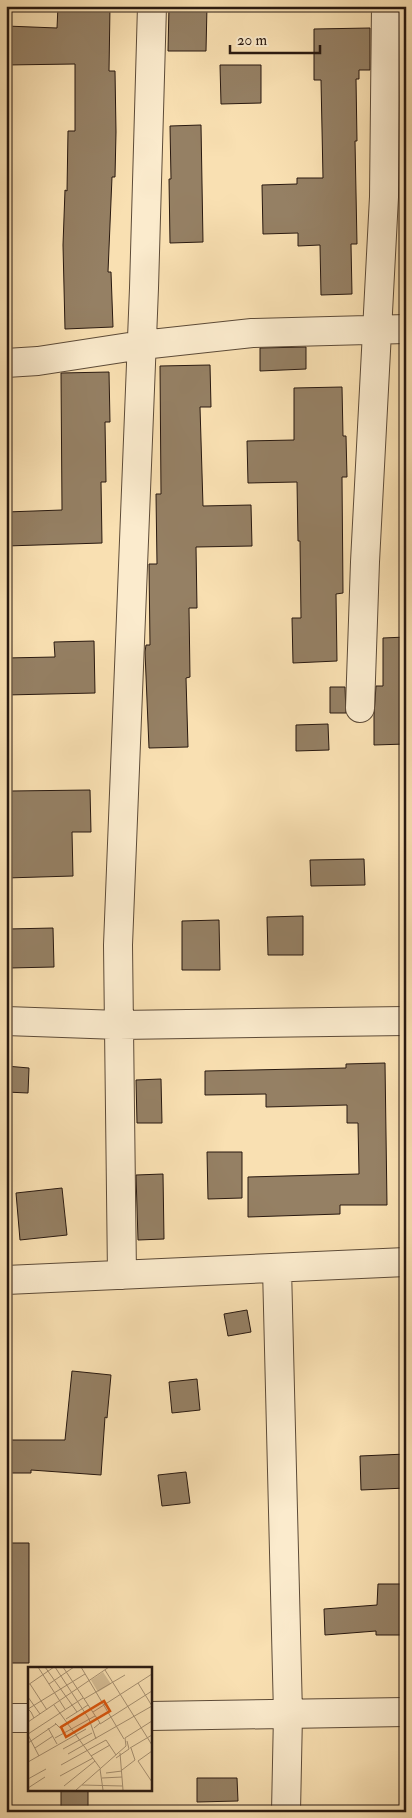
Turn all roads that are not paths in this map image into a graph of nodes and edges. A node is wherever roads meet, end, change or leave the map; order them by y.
1 (152, 6) edge
2 (386, 6) edge
3 (406, 329) edge
4 (376, 330) junction
5 (142, 345) junction
6 (6, 363) edge
7 (360, 708) dead end
8 (406, 1021) edge
9 (6, 1022) edge
10 (119, 1025) junction
11 (406, 1262) edge
12 (277, 1268) junction
13 (122, 1275) junction
14 (6, 1280) edge
15 (406, 1712) edge
16 (288, 1714) junction
17 (151, 1716) edge
18 (6, 1718) edge
19 (28, 1718) edge
20 (286, 1812) edge

1 - 5 street
2 - 4 street
3 - 4 street
4 - 5 street
4 - 7 street
5 - 6 street
5 - 10 street
8 - 10 street
9 - 10 street
10 - 13 street
11 - 12 street
12 - 13 street
12 - 16 street
13 - 14 street
15 - 16 street
16 - 17 street
16 - 20 street
18 - 19 street

